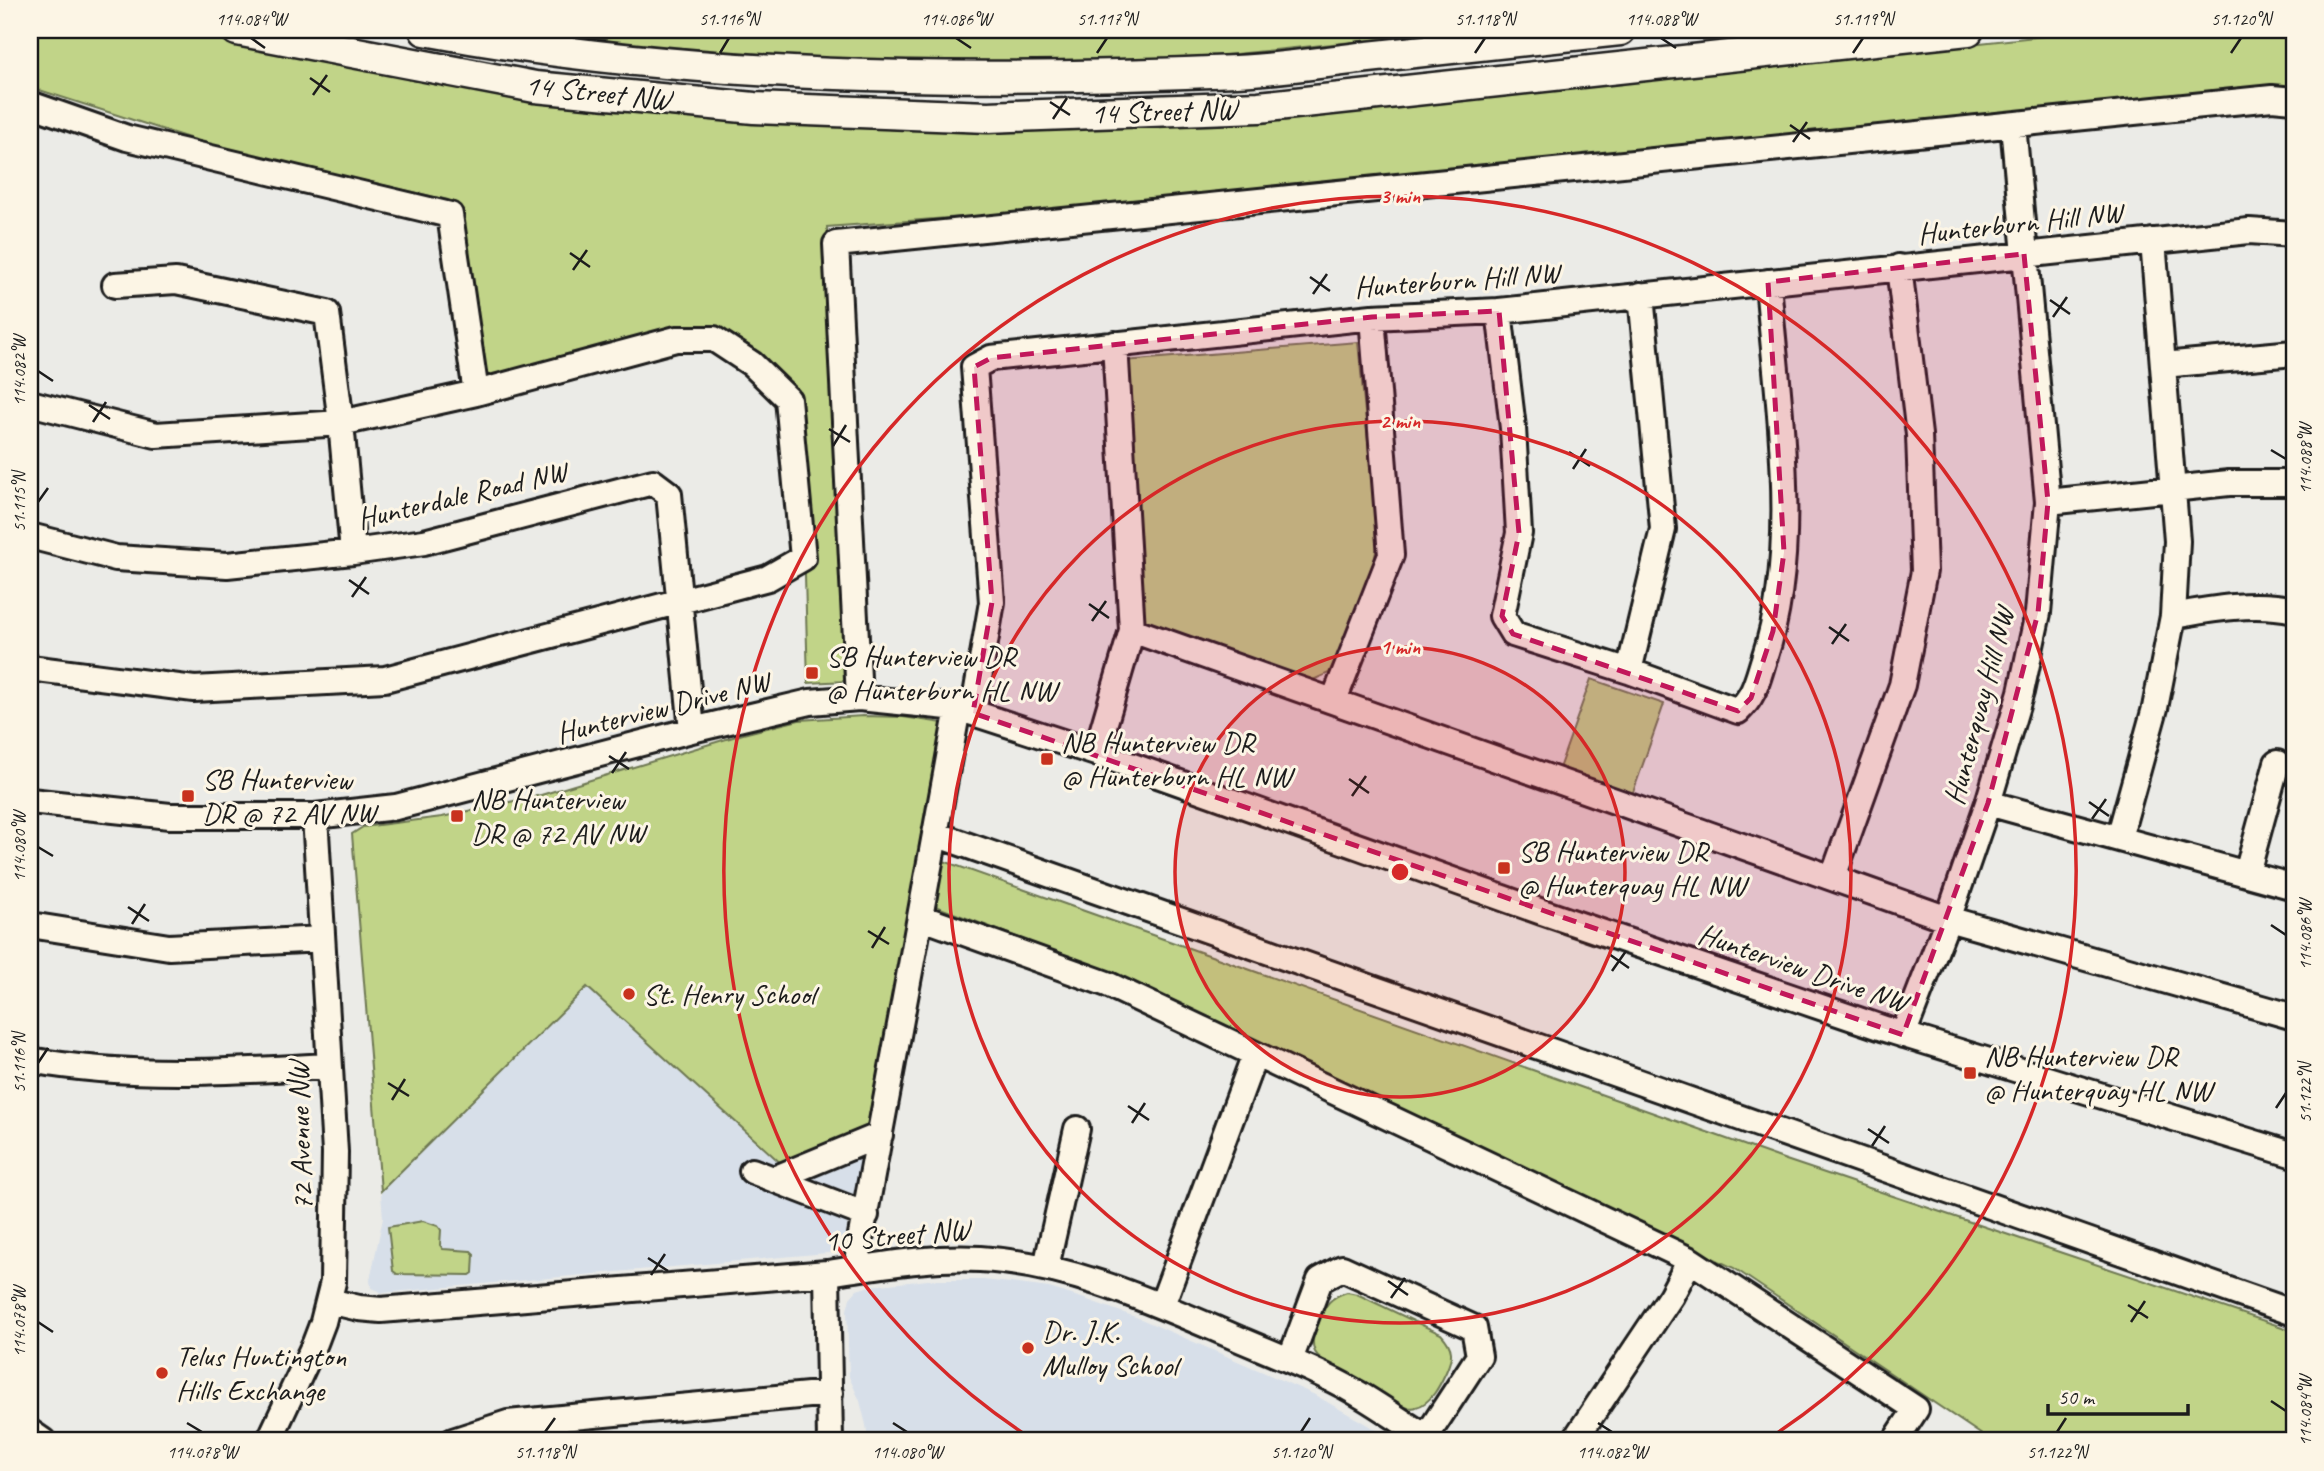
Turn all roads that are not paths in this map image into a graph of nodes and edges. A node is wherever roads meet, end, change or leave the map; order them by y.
1 (237, 30) edge
2 (425, 30) edge
3 (1620, 30) edge
4 (1968, 30) edge
5 (2294, 100) edge
6 (30, 106) edge
7 (2013, 125) junction
8 (2294, 234) edge
9 (2153, 241) junction
10 (2024, 254) junction
11 (1899, 267) junction
12 (1768, 282) junction
13 (115, 285) dead end
14 (1641, 295) junction
15 (1499, 311) junction
16 (1372, 317) junction
17 (1115, 344) junction
18 (2294, 353) edge
19 (2164, 365) junction
20 (476, 393) junction
21 (30, 403) edge
22 (341, 423) junction
23 (2294, 484) edge
24 (2173, 489) junction
25 (2048, 502) junction
26 (30, 536) edge
27 (353, 552) junction
28 (678, 602) junction
29 (2294, 610) edge
30 (2173, 616) junction
31 (1132, 630) junction
32 (30, 668) edge
33 (1629, 671) junction
34 (859, 698) junction
35 (1334, 700) junction
36 (966, 711) junction
37 (692, 730) junction
38 (1096, 753) junction
39 (2277, 763) dead end
40 (30, 802) edge
41 (1988, 803) junction
42 (315, 816) junction
43 (935, 834) junction
44 (2119, 838) junction
45 (2248, 873) junction
46 (1833, 877) junction
47 (2294, 887) edge
48 (919, 917) junction
49 (1948, 919) junction
50 (30, 925) edge
51 (322, 939) junction
52 (2294, 1017) edge
53 (1903, 1035) junction
54 (1255, 1054) junction
55 (30, 1060) edge
56 (328, 1066) junction
57 (1077, 1129) dead end
58 (880, 1135) junction
59 (2294, 1155) edge
60 (866, 1215) junction
61 (1690, 1260) junction
62 (1046, 1267) junction
63 (860, 1268) junction
64 (827, 1273) junction
65 (329, 1301) junction
66 (1162, 1305) junction
67 (2294, 1313) edge
68 (1290, 1360) junction
69 (830, 1393) junction
70 (30, 1432) edge
71 (1429, 1439) edge
72 (43, 1441) edge
73 (269, 1441) edge
74 (453, 1441) edge
75 (830, 1441) edge
76 (1574, 1441) edge
77 (1895, 1441) edge

1 - 4 main road, 14 Street NW
2 - 3 main road, 14 Street NW
5 - 7 street
6 - 20 street
7 - 10 street, Hunterquay Hill NW
7 - 34 street
8 - 9 street, Hunterburn Hill NW
9 - 10 street, Hunterburn Hill NW
9 - 19 street
10 - 11 street, Hunterburn Hill NW
10 - 25 street, Hunterquay Hill NW
11 - 12 street, Hunterburn Hill NW
11 - 46 street
12 - 14 street, Hunterburn Hill NW
12 - 33 street
13 - 22 street
14 - 15 street, Hunterburn Hill NW
14 - 33 street
15 - 16 street, Hunterburn Hill NW
15 - 33 street
16 - 17 street, Hunterburn Hill NW
16 - 35 street
17 - 31 street
17 - 36 street, Hunterburn Hill NW
18 - 19 street
19 - 24 street
20 - 22 street
20 - 28 street
21 - 22 street
22 - 27 street
23 - 24 street
24 - 25 street
24 - 30 street
25 - 41 street, Hunterquay Hill NW
26 - 27 street, Hunterdale Road NW
27 - 28 street, Hunterdale Road NW
28 - 32 street
28 - 37 street, Hunterdale Road NW
29 - 30 street
30 - 44 street
31 - 35 street
31 - 38 street
34 - 36 street, Hunterview Drive NW
34 - 37 street, Hunterview Drive NW
35 - 46 street
36 - 38 street, Hunterview Drive NW
36 - 43 street
37 - 42 street, Hunterview Drive NW
38 - 53 street, Hunterview Drive NW
39 - 45 street
40 - 42 street, Hunterview Drive NW
41 - 44 street
41 - 49 street, Hunterquay Hill NW
42 - 51 street, 72 Avenue NW
43 - 48 street
43 - 67 street
44 - 45 street
45 - 47 street
46 - 49 street
48 - 54 street
48 - 58 street
49 - 52 street
49 - 53 street, Hunterquay Hill NW
50 - 51 street
51 - 56 street, 72 Avenue NW
53 - 59 street, Hunterview Drive NW
54 - 61 street
54 - 66 street
55 - 56 street
56 - 65 street, 72 Avenue NW
57 - 62 street
58 - 60 street
58 - 60 street
60 - 63 street
61 - 76 street
61 - 77 street
62 - 63 street, 10 Street NW
62 - 66 street, 10 Street NW
63 - 64 street, 10 Street NW
64 - 65 street, 10 Street NW
64 - 69 street
65 - 73 street, 72 Avenue NW
66 - 68 street, 10 Street NW
68 - 71 street, 10 Street NW
68 - 71 street
69 - 74 street
69 - 75 street
70 - 72 street

